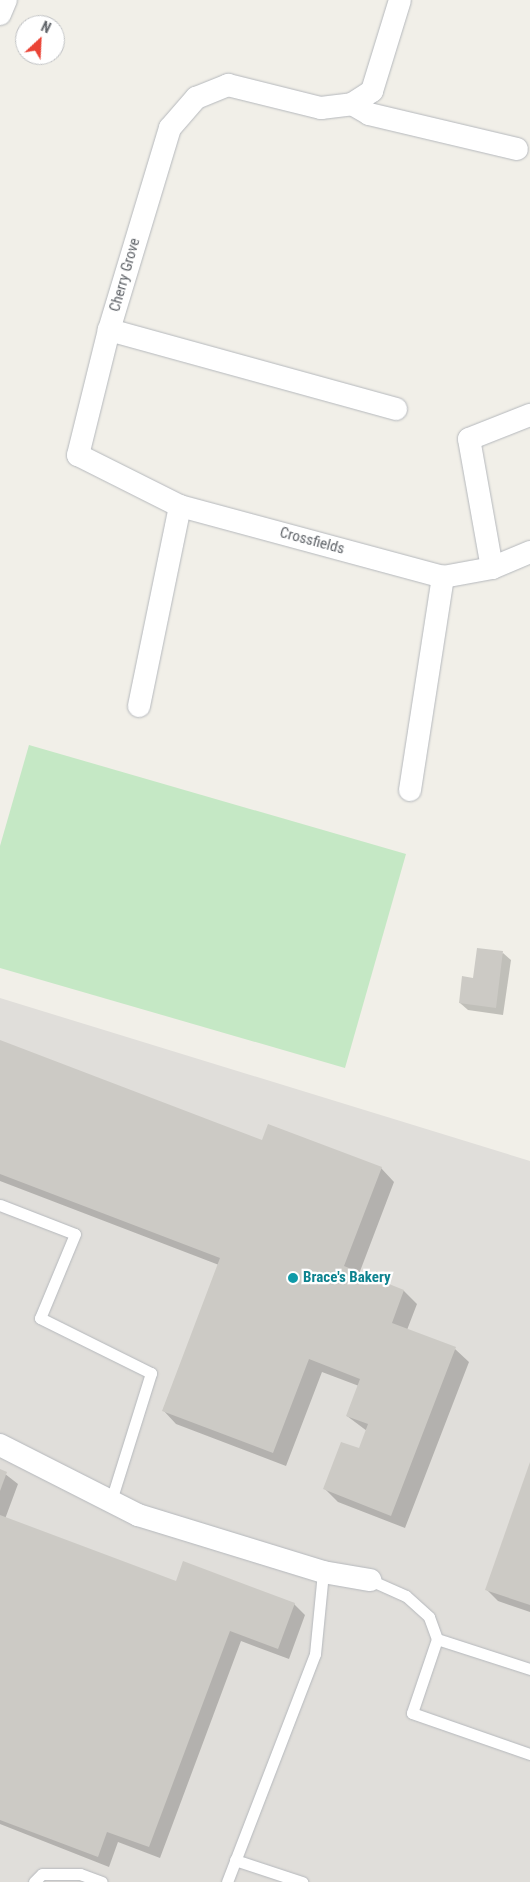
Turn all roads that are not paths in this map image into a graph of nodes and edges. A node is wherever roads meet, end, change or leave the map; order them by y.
1 (6, 0) edge
2 (400, 0) edge
3 (0, 14) edge
4 (352, 104) junction
5 (517, 149) dead end
6 (109, 330) junction
7 (396, 409) dead end
8 (530, 415) edge
9 (180, 506) junction
10 (530, 552) edge
11 (492, 568) junction
12 (443, 577) junction
13 (139, 706) dead end
14 (410, 790) dead end
15 (0, 1205) edge
16 (0, 1446) edge
17 (111, 1501) junction
18 (322, 1572) junction
19 (370, 1580) joint
20 (437, 1639) junction
21 (530, 1668) edge
22 (530, 1754) edge
23 (235, 1860) junction
24 (34, 1882) edge
25 (102, 1882) edge
26 (227, 1882) edge
27 (302, 1882) edge

1 - 3 street
2 - 4 street, Cherry Grove
4 - 5 street
4 - 6 street, Cherry Grove
6 - 7 street, Cherry Grove
6 - 9 street, Crossfields
8 - 11 street
9 - 12 street, Crossfields
9 - 13 street
10 - 11 street, Crossfields
11 - 12 street, Crossfields
12 - 14 street
15 - 17 lane
16 - 17 street
17 - 18 street
18 - 19 street
18 - 23 lane
19 - 20 lane
20 - 21 lane
20 - 22 lane
23 - 26 lane
23 - 27 lane
24 - 25 lane

